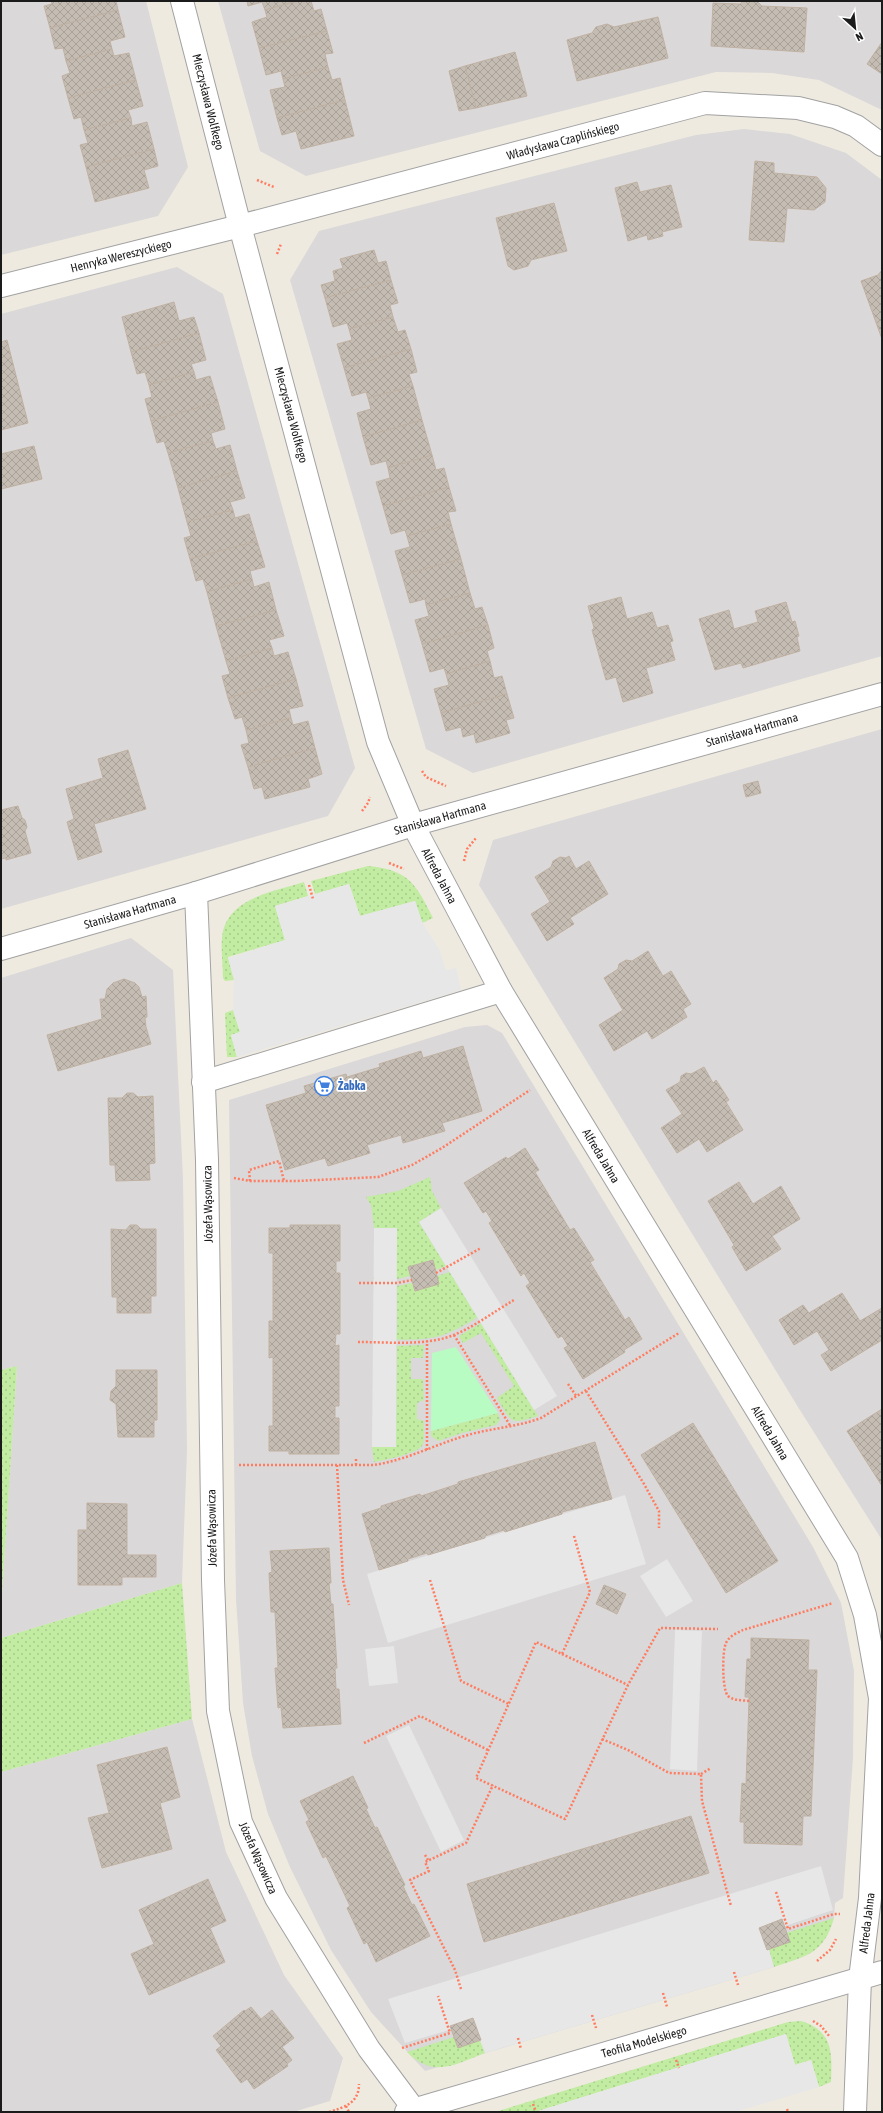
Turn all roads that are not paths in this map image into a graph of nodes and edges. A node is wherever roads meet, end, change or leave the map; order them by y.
1 (182, 1) edge
2 (882, 145) edge
3 (240, 226) junction
4 (1, 286) edge
5 (882, 694) edge
6 (413, 825) junction
7 (196, 893) junction
8 (1, 949) edge
9 (500, 991) junction
10 (203, 1082) junction
11 (882, 1972) edge
12 (860, 1979) junction
13 (412, 2111) edge
14 (854, 2112) edge

1 - 3 street, Mieczysława Wolfkego
2 - 3 street, Władysława Czaplińskiego
3 - 4 street, Henryka Wereszyckiego
3 - 6 street, Mieczysława Wolfkego
5 - 6 street, Stanisława Hartmana
6 - 7 street, Stanisława Hartmana
6 - 9 street, Alfreda Jahna
7 - 8 street, Stanisława Hartmana
7 - 10 street, Józefa Wąsowicza
9 - 10 street
9 - 12 street, Alfreda Jahna
10 - 13 street, Józefa Wąsowicza
11 - 12 street, Teofila Modelskiego
12 - 13 street, Teofila Modelskiego
12 - 14 street, Alfreda Jahna

